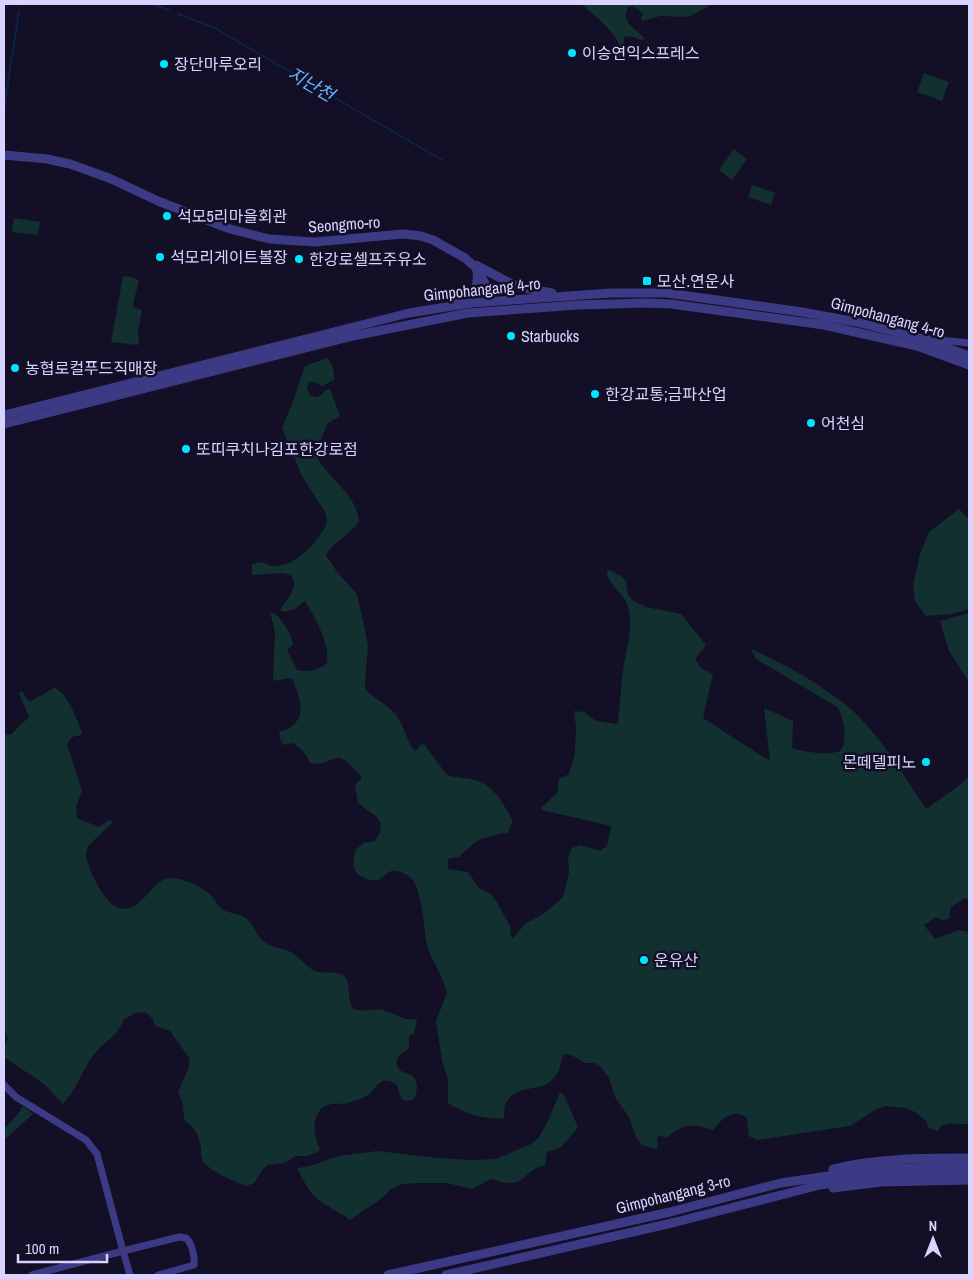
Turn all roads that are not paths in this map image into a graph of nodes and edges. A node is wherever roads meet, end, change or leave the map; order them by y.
1 (4, 155) edge
2 (464, 258) junction
3 (476, 268) junction
4 (568, 295) junction
5 (490, 302) junction
6 (448, 306) junction
7 (920, 338) junction
8 (969, 343) edge
9 (969, 356) edge
10 (969, 365) edge
11 (4, 415) edge
12 (4, 424) edge
13 (4, 1085) edge
14 (969, 1158) edge
15 (969, 1166) edge
16 (969, 1173) edge
17 (969, 1180) edge
18 (781, 1183) junction
19 (788, 1194) junction
20 (124, 1251) junction
21 (47, 1274) edge
22 (32, 1275) edge
23 (130, 1275) edge
24 (158, 1275) edge
25 (388, 1275) edge
26 (446, 1275) edge

1 - 2 street, Seongmo-ro
2 - 3 street, Seongmo-ro
2 - 4 street
3 - 5 street, Seongmo-ro
3 - 6 street
4 - 5 street, Gimpohangang 4-ro
4 - 7 street, Gimpohangang 4-ro
5 - 6 street, Gimpohangang 4-ro
6 - 11 street, Gimpohangang 4-ro
7 - 8 street
7 - 9 street, Gimpohangang 4-ro
10 - 12 street, Gimpohangang 4-ro
13 - 20 street
14 - 18 street
15 - 18 street, Gimpohangang 3-ro
16 - 19 street, Gimpohangang 3-ro
17 - 19 street
18 - 25 street, Gimpohangang 3-ro
19 - 26 street, Gimpohangang 3-ro
20 - 21 street
20 - 23 street
20 - 24 street
21 - 22 street

